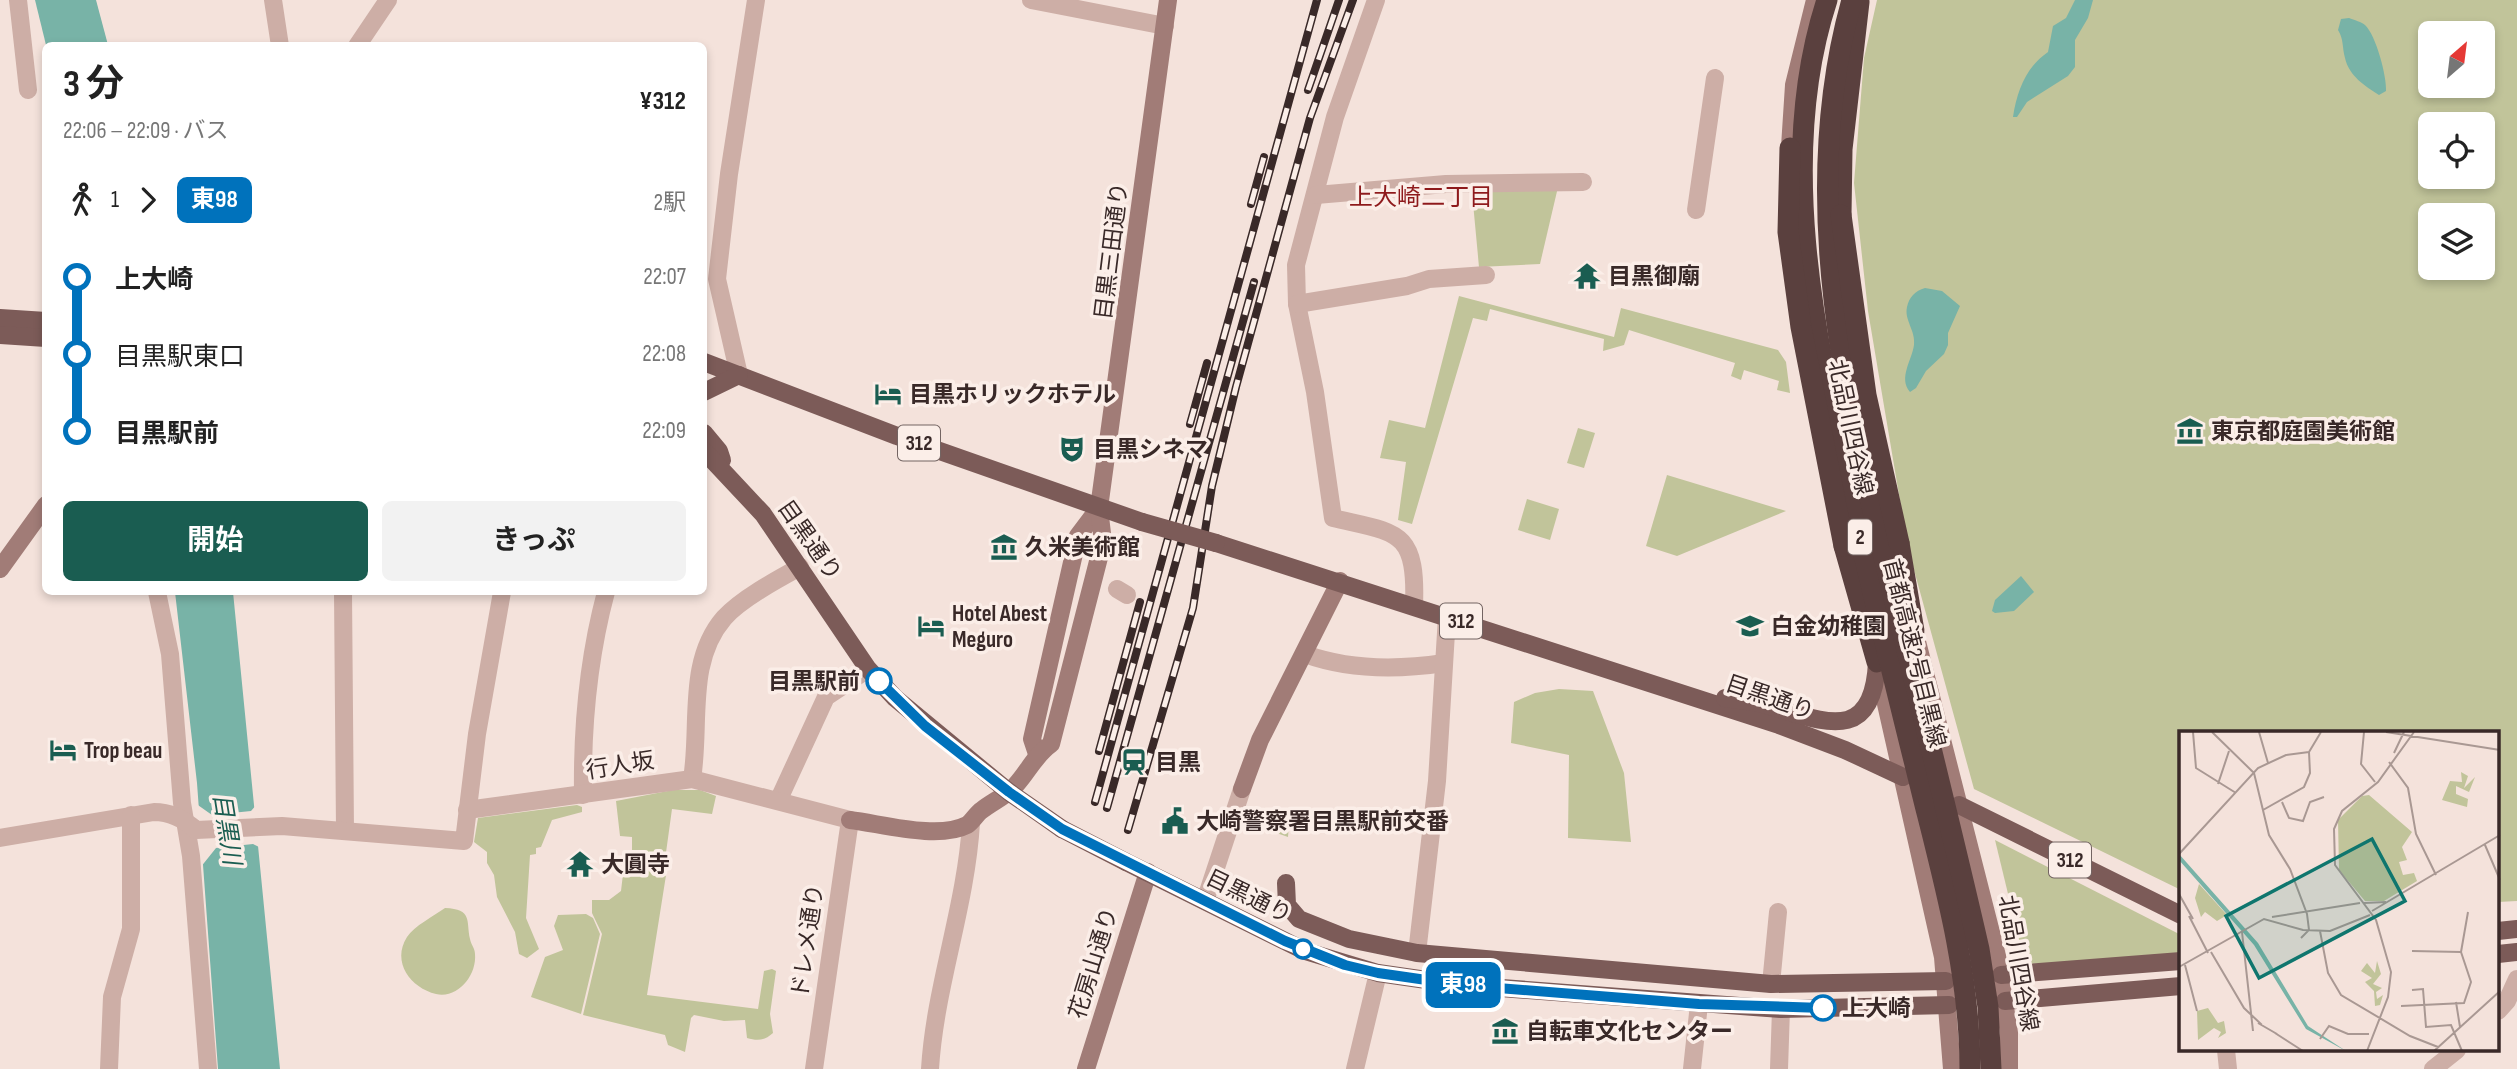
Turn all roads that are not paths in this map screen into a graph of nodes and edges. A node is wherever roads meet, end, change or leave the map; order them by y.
1 (18, 0) edge
2 (273, 0) edge
3 (388, 0) edge
4 (756, 0) edge
5 (1031, 0) edge
6 (1168, 0) edge
7 (1376, 0) edge
8 (1815, 0) edge
9 (1826, 0) edge
10 (1852, 0) edge
11 (1859, 0) edge
12 (1868, 0) edge
13 (1165, 26) junction
14 (279, 42) edge
15 (360, 42) edge
16 (1715, 78) dead end
17 (28, 90) dead end
18 (1583, 182) dead end
19 (1316, 195) junction
20 (1696, 210) dead end
21 (1486, 275) dead end
22 (1297, 304) junction
23 (0, 318) edge
24 (42, 321) edge
25 (0, 335) edge
26 (42, 338) edge
27 (707, 363) edge
28 (739, 375) junction
29 (707, 391) edge
30 (707, 437) edge
31 (707, 454) edge
32 (727, 473) junction
33 (1099, 508) junction
34 (42, 511) edge
35 (800, 567) junction
36 (0, 569) edge
37 (1340, 581) junction
38 (158, 595) edge
39 (343, 595) edge
40 (501, 595) edge
41 (605, 595) edge
42 (1414, 606) junction
43 (1447, 616) junction
44 (1914, 631) junction
45 (1305, 654) junction
46 (1877, 662) junction
47 (1444, 663) junction
48 (868, 669) junction
49 (1670, 688) junction
50 (1037, 754) junction
51 (1902, 777) junction
52 (692, 779) junction
53 (1242, 789) joint
54 (1009, 792) junction
55 (583, 795) junction
56 (779, 799) junction
57 (1959, 805) junction
58 (467, 810) junction
59 (131, 815) junction
60 (850, 820) junction
61 (971, 823) junction
62 (191, 826) junction
63 (345, 831) junction
64 (0, 838) edge
65 (1148, 873) junction
66 (1286, 883) dead end
67 (1205, 901) junction
68 (1778, 912) dead end
69 (2179, 914) edge
70 (1417, 953) junction
71 (2179, 961) edge
72 (1378, 973) junction
73 (2001, 975) junction
74 (2517, 979) edge
75 (1946, 981) junction
76 (1771, 984) junction
77 (2179, 986) edge
78 (2005, 1001) junction
79 (1699, 1004) junction
80 (1949, 1005) junction
81 (1781, 1009) junction
82 (2500, 1009) edge
83 (2454, 1052) edge
84 (108, 1069) edge
85 (208, 1069) edge
86 (814, 1069) edge
87 (930, 1069) edge
88 (1086, 1069) edge
89 (1355, 1069) edge
90 (1692, 1069) edge
91 (1779, 1069) edge
92 (1952, 1069) edge
93 (1970, 1069) edge
94 (1991, 1069) edge
95 (2009, 1069) edge
96 (2433, 1069) edge

1 - 17 street
2 - 14 street
3 - 15 street
4 - 28 street
5 - 13 street
6 - 13 main road, 目黒三田通り
7 - 19 street
8 - 46 main road, 北品川四谷線
9 - 46 highway, bridge
9 - 93 highway, 首都高速2号目黒線 / 2, bridge
10 - 94 highway, 首都高速2号目黒線 / 2, bridge
11 - 44 highway, bridge
12 - 44 main road, 北品川四谷線
13 - 33 main road, 目黒三田通り
16 - 20 street
18 - 19 street
19 - 22 street
21 - 22 street
22 - 42 street
23 - 24 main road
25 - 26 main road
27 - 28 main road, 目黒通り / 312
28 - 29 main road
28 - 33 main road, 目黒通り / 312
30 - 32 main road
31 - 32 main road, 目黒通り
32 - 35 main road, 目黒通り
33 - 37 main road, 目黒通り / 312, bridge
33 - 50 main road
33 - 50 main road
34 - 36 main road
35 - 48 main road, 目黒通り
35 - 52 street
37 - 42 main road, 目黒通り / 312
37 - 45 main road
38 - 62 street
39 - 63 street
40 - 58 street
41 - 55 street
42 - 43 main road, 目黒通り / 312
43 - 47 street
43 - 49 main road, 目黒通り / 312
44 - 57 main road, 北品川四谷線
45 - 47 street
45 - 53 main road
46 - 49 main road
46 - 51 main road, 北品川四谷線
47 - 70 street
48 - 54 main road, 目黒通り
48 - 56 street
49 - 51 main road, 目黒通り / 312
50 - 54 main road
51 - 75 main road, 北品川四谷線
52 - 55 street, 行人坂
52 - 56 street, 行人坂
53 - 67 street
54 - 61 main road
54 - 65 main road, 目黒通り, bridge
55 - 58 street, 行人坂
56 - 60 street, 行人坂
57 - 69 main road, 312
57 - 73 main road, 北品川四谷線
58 - 63 street
59 - 62 street
59 - 64 street
59 - 84 street
60 - 61 main road
60 - 86 street, ドレメ通り
61 - 87 street
62 - 63 street
62 - 85 street
65 - 67 main road, 目黒通り
65 - 88 main road, 花房山通り
66 - 70 main road, 目黒通り
67 - 72 main road, 目黒通り
68 - 76 street
70 - 76 main road, 目黒通り
71 - 73 main road
72 - 79 main road, 目黒通り
72 - 89 street
73 - 78 main road, 北品川四谷線
74 - 82 street
75 - 76 main road, 目黒通り
75 - 80 main road, 北品川四谷線
77 - 78 main road
78 - 95 main road, 北品川四谷線
79 - 81 main road, 目黒通り
79 - 90 street
80 - 81 main road, 目黒通り
80 - 92 main road, 北品川四谷線
81 - 91 street
83 - 96 street

